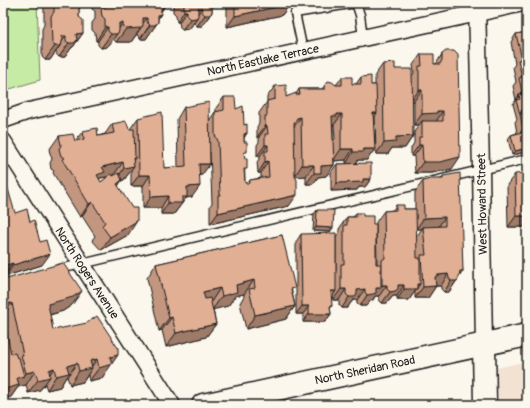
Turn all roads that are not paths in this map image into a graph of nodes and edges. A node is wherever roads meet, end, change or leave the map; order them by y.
1 (523, 3) edge
2 (477, 8) edge
3 (363, 38) junction
4 (303, 51) junction
5 (3, 120) edge
6 (3, 141) edge
7 (527, 159) edge
8 (482, 169) junction
9 (81, 264) junction
10 (47, 273) edge
11 (527, 335) edge
12 (484, 344) junction
13 (172, 405) edge
14 (203, 405) edge
15 (485, 405) edge

1 - 2 street, North Eastlake Terrace
2 - 3 street, North Eastlake Terrace
2 - 8 street, West Howard Street
3 - 4 street, North Eastlake Terrace
3 - 4 lane
4 - 5 street, North Eastlake Terrace
6 - 9 street, North Rogers Avenue
7 - 8 lane
8 - 9 lane
8 - 12 street, West Howard Street
9 - 10 lane
9 - 13 street, North Rogers Avenue
11 - 12 main road, North Sheridan Road
12 - 14 main road, North Sheridan Road
12 - 15 main road, West Howard Street

